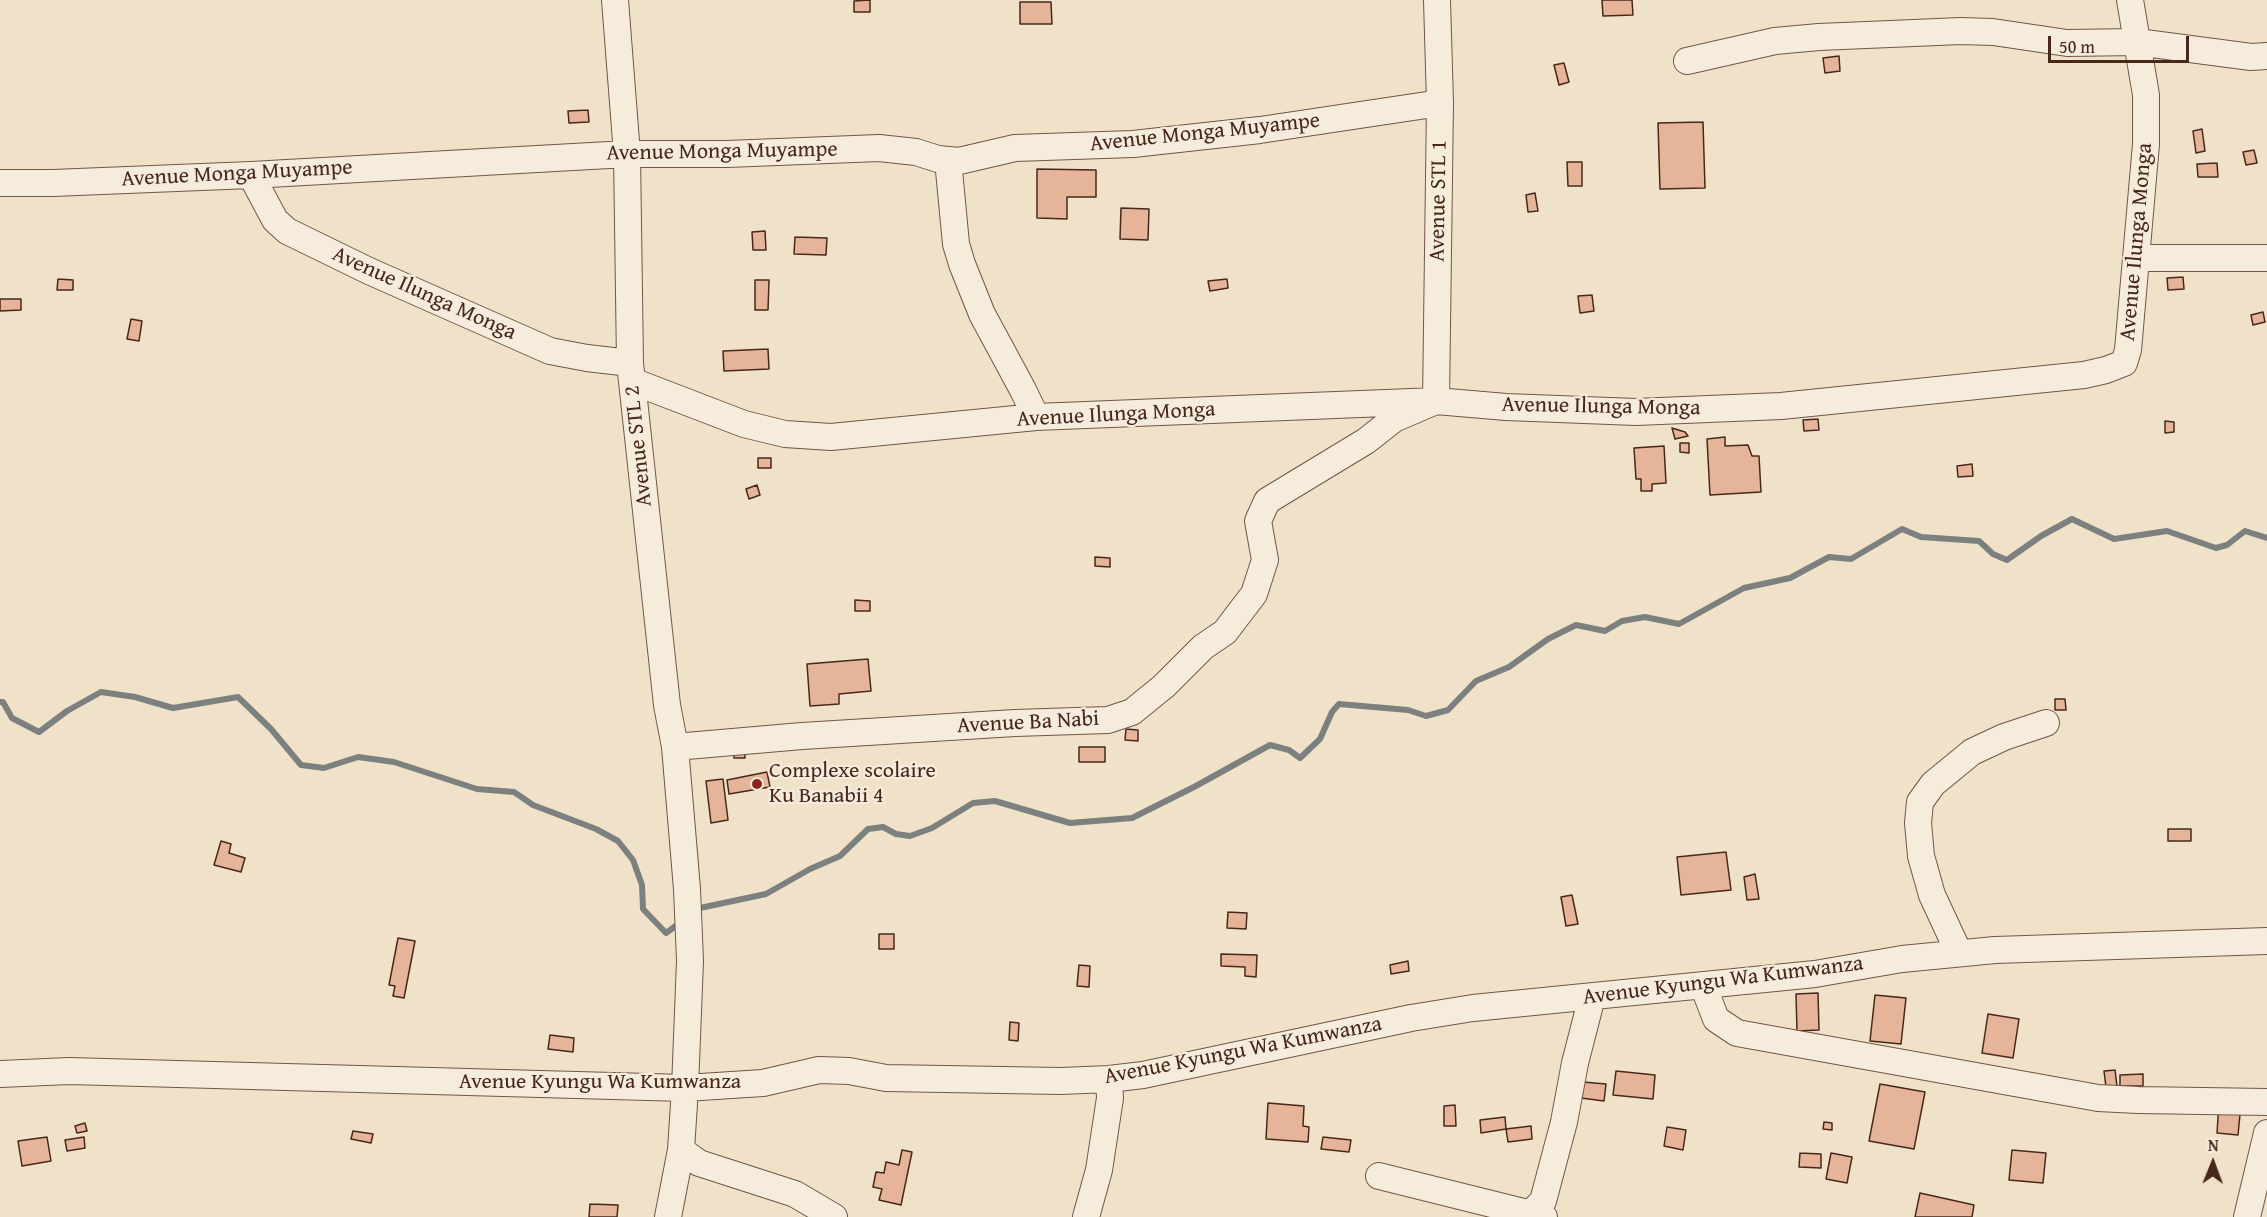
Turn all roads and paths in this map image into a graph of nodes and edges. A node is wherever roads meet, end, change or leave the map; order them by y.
1 (615, 0) edge
2 (1437, 0) edge
3 (2130, 0) edge
4 (2137, 42) junction
5 (2267, 56) edge
6 (1687, 61) dead end
7 (1440, 103) junction
8 (627, 154) junction
9 (948, 160) junction
10 (251, 175) junction
11 (0, 183) edge
12 (2137, 258) junction
13 (2267, 258) edge
14 (631, 372) junction
15 (1023, 390) junction
16 (1436, 402) junction
17 (1080, 415) junction
18 (1036, 417) junction
19 (2046, 723) dead end
20 (675, 747) junction
21 (2267, 941) edge
22 (1959, 953) junction
23 (1703, 985) junction
24 (1592, 997) junction
25 (0, 1074) edge
26 (1109, 1079) junction
27 (685, 1088) junction
28 (2267, 1102) edge
29 (2267, 1133) edge
30 (681, 1150) junction
31 (1378, 1176) dead end
32 (1534, 1216) edge
33 (668, 1217) edge
34 (834, 1217) edge
35 (1086, 1217) edge
36 (2247, 1217) edge

1 - 8 street, Avenue STL 2
2 - 7 street, Avenue STL 1
3 - 4 street, Avenue Ilunga Monga
4 - 5 street
4 - 6 street
4 - 12 street, Avenue Ilunga Monga
7 - 9 street, Avenue Monga Muyampe
7 - 16 street, Avenue STL 1
8 - 9 street, Avenue Monga Muyampe
8 - 10 street, Avenue Monga Muyampe
8 - 14 street, Avenue STL 2
9 - 15 street
10 - 11 street, Avenue Monga Muyampe
10 - 14 street, Avenue Ilunga Monga
12 - 13 street
12 - 16 street, Avenue Ilunga Monga
14 - 18 street, Avenue Ilunga Monga
14 - 20 street, Avenue STL 2
15 - 17 street
15 - 18 street
16 - 17 street, Avenue Ilunga Monga
16 - 20 street, Avenue Ba Nabi
17 - 18 street, Avenue Ilunga Monga
19 - 22 street
20 - 27 street, Avenue STL 2
21 - 22 street, Avenue Kyungu Wa Kumwanza
22 - 23 street, Avenue Kyungu Wa Kumwanza
23 - 24 street, Avenue Kyungu Wa Kumwanza
23 - 28 street
24 - 26 street, Avenue Kyungu Wa Kumwanza
24 - 32 street
25 - 27 street, Avenue Kyungu Wa Kumwanza
26 - 27 street, Avenue Kyungu Wa Kumwanza
26 - 35 street
27 - 30 street
29 - 36 street
30 - 33 street
30 - 34 street
31 - 32 street

